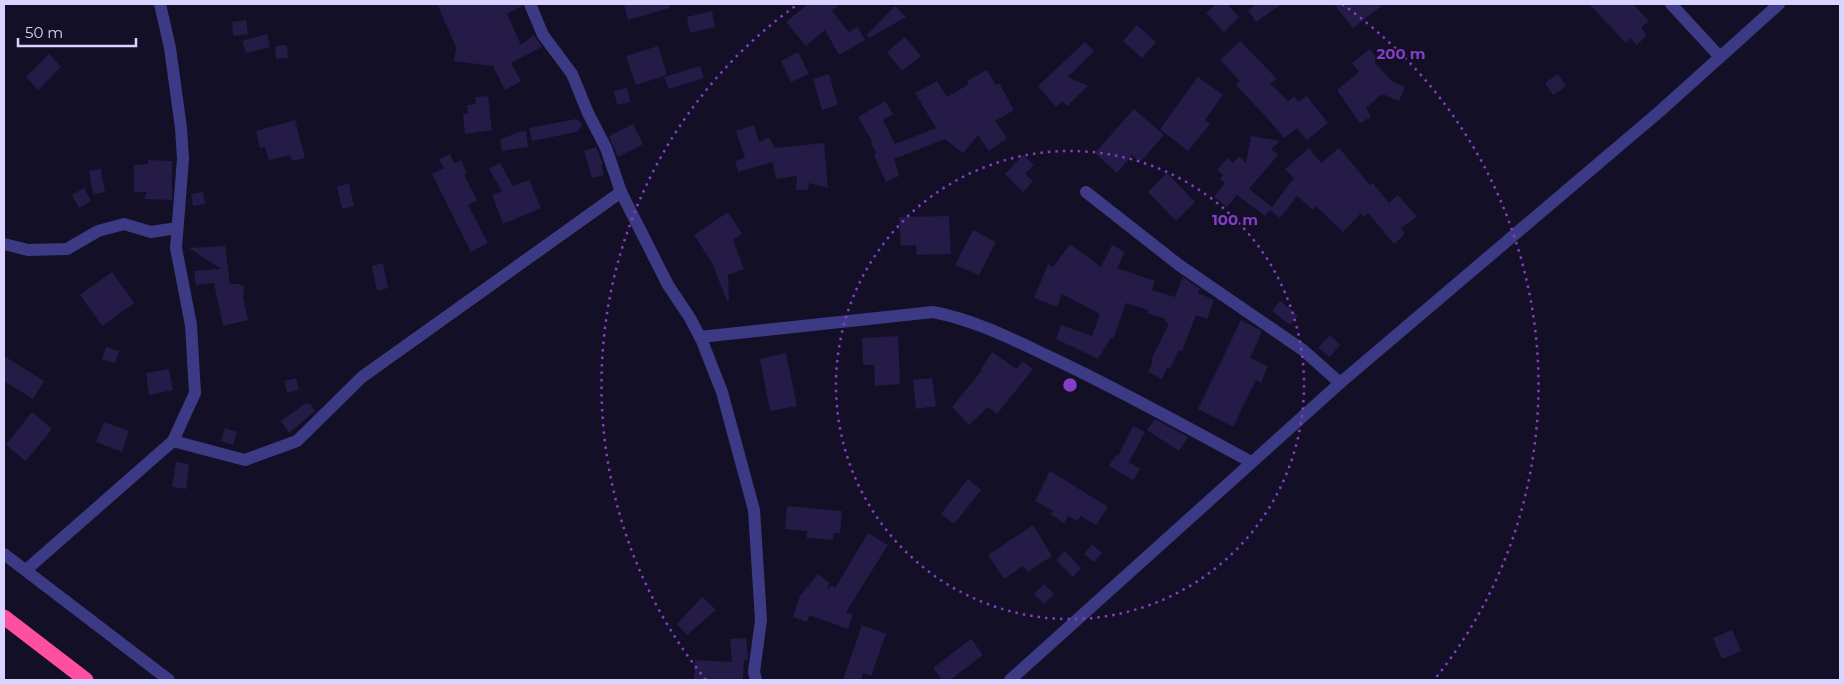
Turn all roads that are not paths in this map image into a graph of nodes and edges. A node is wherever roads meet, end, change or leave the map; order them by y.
1 (160, 4) edge
2 (530, 4) edge
3 (1671, 4) edge
4 (1779, 4) edge
5 (1720, 57) junction
6 (621, 192) junction
7 (1086, 192) dead end
8 (177, 228) junction
9 (4, 244) edge
10 (700, 337) junction
11 (1340, 383) junction
12 (173, 441) junction
13 (1251, 462) junction
14 (4, 554) edge
15 (26, 570) junction
16 (4, 617) edge
17 (86, 680) edge
18 (169, 680) edge
19 (756, 680) edge
20 (1010, 680) edge

1 - 8 street
2 - 6 street
3 - 5 street
4 - 5 street
5 - 11 street
6 - 10 street
6 - 12 street
7 - 11 street
8 - 9 street
8 - 12 street
10 - 13 street
10 - 19 street
11 - 13 street
12 - 15 street
13 - 20 street
14 - 15 street
15 - 18 street
16 - 17 highway

